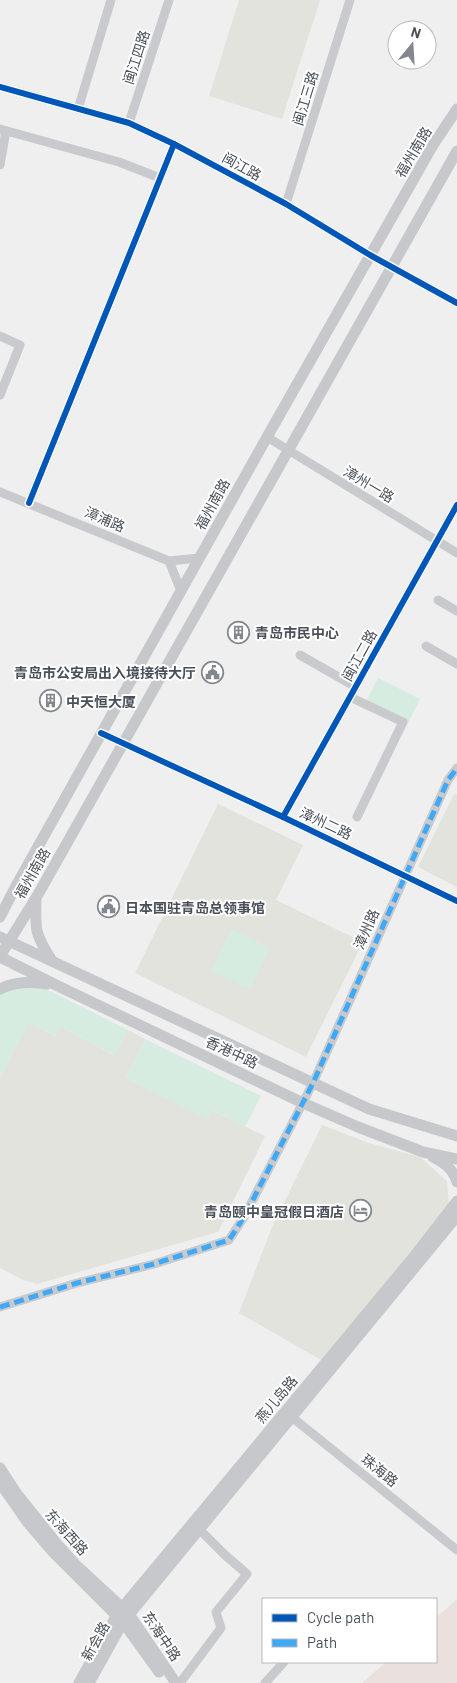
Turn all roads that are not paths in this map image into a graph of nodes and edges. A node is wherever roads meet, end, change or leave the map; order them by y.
1 (112, 0) edge
2 (169, 0) edge
3 (350, 0) edge
4 (0, 87) edge
5 (78, 109) junction
6 (457, 109) edge
7 (129, 123) junction
8 (3, 130) edge
9 (174, 144) junction
10 (457, 151) edge
11 (0, 165) edge
12 (160, 178) junction
13 (286, 204) junction
14 (370, 255) junction
15 (391, 267) junction
16 (457, 302) edge
17 (0, 336) edge
18 (0, 395) edge
19 (267, 437) junction
20 (287, 450) junction
21 (0, 492) edge
22 (29, 503) junction
23 (457, 505) edge
24 (437, 541) junction
25 (457, 553) edge
26 (199, 558) junction
27 (169, 561) junction
28 (181, 591) junction
29 (438, 600) dead end
30 (457, 611) edge
31 (426, 646) dead end
32 (300, 655) dead end
33 (457, 664) edge
34 (356, 687) junction
35 (350, 697) junction
36 (101, 733) junction
37 (123, 743) junction
38 (457, 768) edge
39 (283, 817) junction
40 (357, 817) dead end
41 (405, 875) junction
42 (16, 886) junction
43 (0, 897) edge
44 (36, 898) junction
45 (457, 901) edge
46 (0, 917) edge
47 (4, 939) edge
48 (0, 956) edge
49 (52, 961) junction
50 (60, 987) junction
51 (0, 989) edge
52 (313, 1083) junction
53 (303, 1103) junction
54 (457, 1136) edge
55 (423, 1152) junction
56 (457, 1159) edge
57 (457, 1182) edge
58 (457, 1201) edge
59 (457, 1216) edge
60 (0, 1307) edge
61 (289, 1414) junction
62 (0, 1468) edge
63 (0, 1482) edge
64 (200, 1529) junction
65 (457, 1550) edge
66 (123, 1615) junction
67 (283, 1663) edge
68 (79, 1683) edge
69 (89, 1683) edge
70 (167, 1683) edge
71 (176, 1683) edge
72 (180, 1683) edge
73 (265, 1683) edge

1 - 5 street
2 - 7 street, 闽江四路
3 - 13 street, 闽江三路
4 - 5 street, 闽江路
5 - 7 street, 闽江路
6 - 14 main road, 福州南路
7 - 9 street, 闽江路
8 - 11 street
8 - 12 street
9 - 12 street
9 - 13 street, 闽江路
10 - 15 main road, 福州南路
12 - 22 street
13 - 14 street, 闽江路
14 - 15 street, 闽江路
14 - 19 main road, 福州南路
15 - 16 street, 闽江路
15 - 20 main road, 福州南路
17 - 18 street
19 - 20 street, 漳州一路
19 - 26 main road, 福州南路
20 - 24 street, 漳州一路
20 - 37 main road, 福州南路
21 - 22 street, 漳浦路
22 - 27 street, 漳浦路
23 - 24 street, 闽江二路
24 - 25 street, 漳州一路
24 - 34 street, 闽江二路
26 - 27 street
26 - 28 main road, 福州南路
27 - 28 street
28 - 36 main road, 福州南路
29 - 30 street
31 - 33 street
32 - 34 street
34 - 35 street, 闽江二路
35 - 39 street, 闽江二路
35 - 40 street
36 - 37 street, 漳州二路
36 - 42 main road, 福州南路
37 - 39 street, 漳州二路
37 - 44 main road, 福州南路
38 - 41 street, 漳州路
39 - 41 street, 漳州二路
41 - 45 street, 漳州二路
41 - 52 street, 漳州路
42 - 43 main road
42 - 46 main road, 福州南路
44 - 47 main road, 福州南路
44 - 49 main road
47 - 48 main road, 福州南路
47 - 49 main road, 香港中路
48 - 50 main road, 香港中路
49 - 52 main road, 香港中路
50 - 51 main road
50 - 53 main road, 香港中路
52 - 53 street, 漳州路
52 - 54 main road, 香港中路
53 - 55 main road, 香港中路
53 - 60 street, 漳州路
55 - 56 main road, 香港中路
55 - 57 main road
58 - 61 main road, 燕儿岛路
59 - 61 main road, 燕儿岛路
61 - 64 main road, 燕儿岛路
61 - 65 street, 珠海路
61 - 66 main road, 燕儿岛路
62 - 66 main road, 东海西路
63 - 66 main road, 东海西路
64 - 66 main road, 燕儿岛路
64 - 72 street
66 - 68 main road, 新会路
66 - 69 main road, 新会路
66 - 70 main road, 东海中路
66 - 71 main road, 东海中路
67 - 73 street

